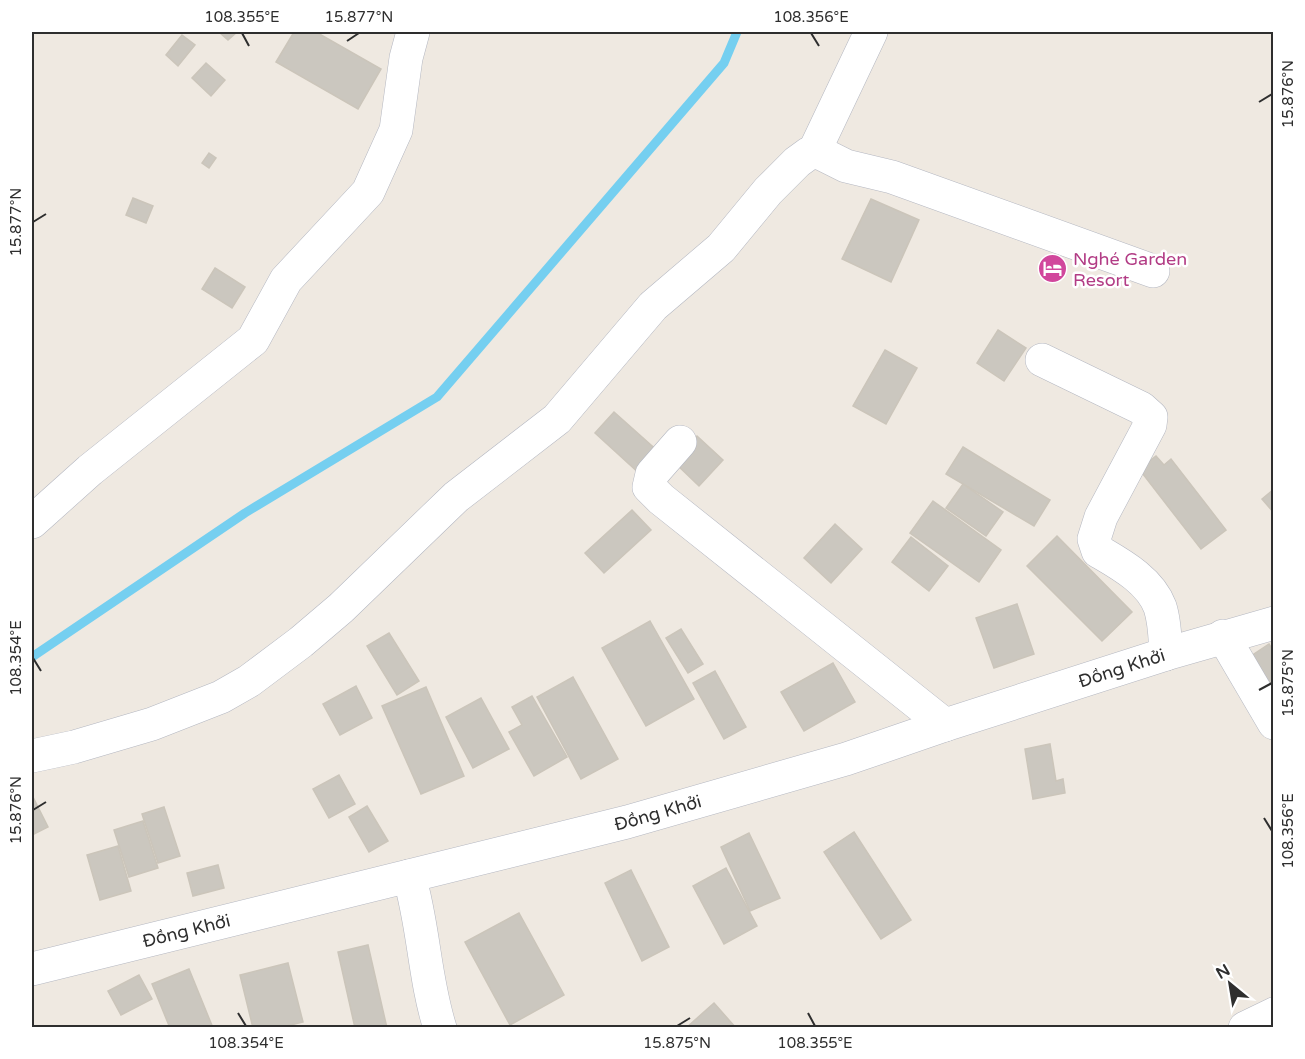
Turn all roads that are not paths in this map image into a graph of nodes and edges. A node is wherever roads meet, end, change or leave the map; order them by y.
1 (413, 32) edge
2 (871, 32) edge
3 (814, 152) junction
4 (1153, 271) dead end
5 (1042, 360) dead end
6 (680, 442) dead end
7 (32, 522) edge
8 (1274, 623) edge
9 (1224, 636) junction
10 (1166, 654) junction
11 (1274, 723) edge
12 (945, 725) junction
13 (32, 756) edge
14 (409, 876) junction
15 (32, 969) edge
16 (1274, 1014) edge
17 (440, 1028) edge
18 (1245, 1028) edge

1 - 7 street
2 - 3 street
3 - 4 street
3 - 13 street
5 - 10 street
6 - 12 street
8 - 9 street, Đồng Khởi
9 - 10 street, Đồng Khởi
9 - 11 street
10 - 12 street, Đồng Khởi
12 - 14 street, Đồng Khởi
14 - 15 street, Đồng Khởi
14 - 17 street
16 - 18 street

